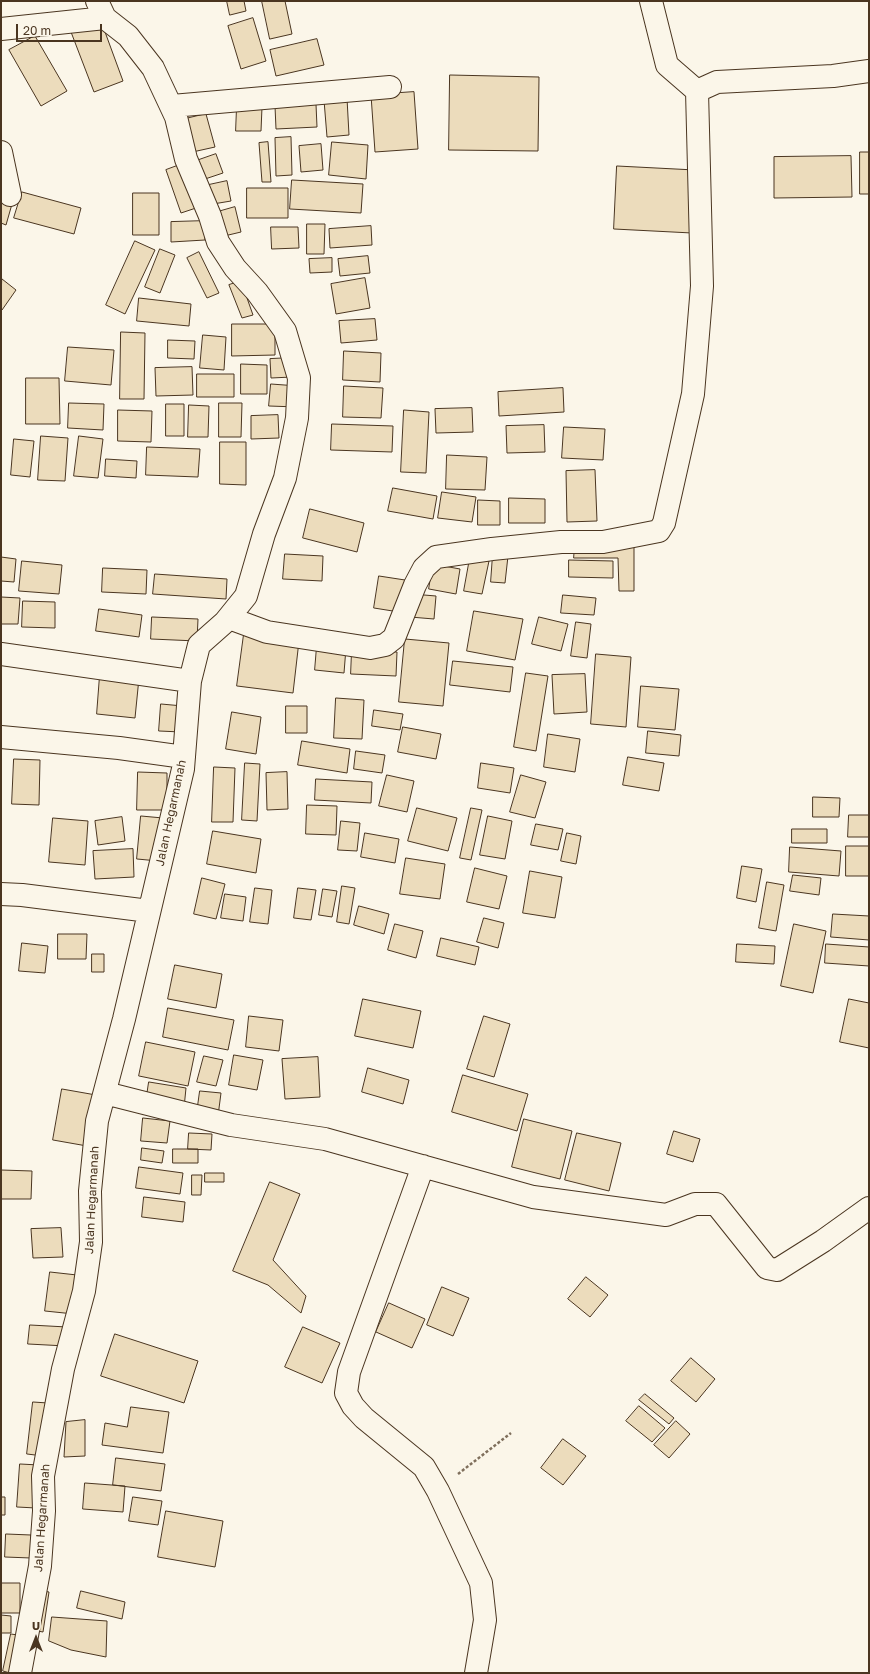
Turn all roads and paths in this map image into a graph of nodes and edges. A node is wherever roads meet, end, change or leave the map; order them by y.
1 (651, 1) edge
2 (101, 10) edge
3 (1, 29) edge
4 (869, 71) edge
5 (390, 87) dead end
6 (697, 91) junction
7 (172, 106) junction
8 (1, 152) edge
9 (10, 195) dead end
10 (229, 618) junction
11 (1, 654) edge
12 (190, 681) junction
13 (1, 737) edge
14 (184, 757) junction
15 (1, 894) edge
16 (149, 911) junction
17 (106, 1093) junction
18 (423, 1166) junction
19 (869, 1208) edge
20 (511, 1433) dead end
21 (438, 1492) junction
22 (20, 1673) edge
23 (476, 1673) edge

1 - 6 street
2 - 3 street
2 - 7 street, Jalan Hegarmanah
4 - 6 street
5 - 7 street
6 - 10 street
7 - 10 street, Jalan Hegarmanah
8 - 9 street
10 - 12 street, Jalan Hegarmanah
11 - 12 street
12 - 14 street, Jalan Hegarmanah
13 - 14 street
14 - 16 street, Jalan Hegarmanah
15 - 16 street
16 - 17 street, Jalan Hegarmanah
17 - 18 street
17 - 22 street, Jalan Hegarmanah
18 - 19 street
18 - 21 street
20 - 21 path
21 - 23 street

